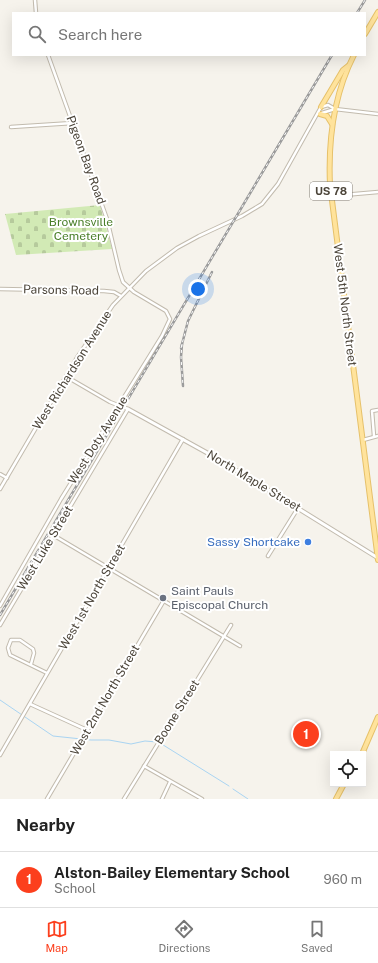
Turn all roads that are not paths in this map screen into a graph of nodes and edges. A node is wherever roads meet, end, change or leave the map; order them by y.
1 (35, 0) edge
2 (36, 12) edge
3 (378, 12) edge
4 (366, 32) edge
5 (48, 56) edge
6 (354, 56) edge
7 (349, 66) junction
8 (321, 107) junction
9 (335, 109) junction
10 (320, 114) junction
11 (378, 114) edge
12 (313, 122) junction
13 (73, 123) junction
14 (332, 124) junction
15 (11, 128) dead end
16 (378, 192) edge
17 (332, 196) junction
18 (129, 288) junction
19 (0, 289) edge
20 (121, 296) junction
21 (66, 377) junction
22 (119, 406) junction
23 (128, 409) junction
24 (378, 410) edge
25 (374, 436) junction
26 (378, 436) edge
27 (184, 439) junction
28 (362, 440) junction
29 (0, 474) edge
30 (7, 478) junction
31 (0, 489) edge
32 (298, 507) junction
33 (53, 535) junction
34 (268, 556) dead end
35 (378, 559) edge
36 (108, 569) junction
37 (163, 602) junction
38 (0, 606) edge
39 (0, 625) edge
40 (231, 625) dead end
41 (224, 637) junction
42 (240, 646) dead end
43 (31, 664) junction
44 (47, 673) junction
45 (30, 704) junction
46 (378, 717) edge
47 (87, 730) junction
48 (363, 751) edge
49 (0, 755) edge
50 (144, 766) junction
51 (170, 782) junction
52 (342, 787) edge
53 (48, 799) edge
54 (124, 799) edge
55 (162, 799) edge
56 (202, 799) edge
57 (336, 799) edge

1 - 2 street
3 - 4 main road
5 - 13 street, Pigeon Bay Road
6 - 7 main road, West 5th North Street / US 78
7 - 8 main road
7 - 9 main road, West 5th North Street / US 78
8 - 9 street
8 - 12 street, West Richardson Avenue
9 - 10 street
9 - 11 street
9 - 14 main road, West 5th North Street / US 78
10 - 12 street, West Richardson Avenue
10 - 14 main road
12 - 18 street, West Richardson Avenue
13 - 15 street
13 - 18 street, Pigeon Bay Road
14 - 17 main road, West 5th North Street / US 78
16 - 17 street
17 - 28 main road, West 5th North Street / US 78
18 - 20 street, West Richardson Avenue
18 - 22 street, West Doty Avenue
19 - 20 street, Parsons Road
20 - 21 street, West Richardson Avenue
21 - 22 street
21 - 30 street, West Richardson Avenue
22 - 23 street
22 - 38 street, West Doty Avenue
23 - 27 street, North Maple Street
23 - 33 street, West Luke Street
24 - 25 street
25 - 26 street
25 - 28 street
27 - 32 street, North Maple Street
27 - 36 street, West 1st North Street
28 - 35 main road, West 5th North Street / US 78
29 - 30 street
30 - 31 street, West Richardson Avenue
32 - 34 street
32 - 35 street, North Maple Street
33 - 36 street
33 - 39 street, West Luke Street
36 - 37 street
36 - 44 street, West 1st North Street
37 - 41 street
37 - 47 street, West 2nd North Street
40 - 41 street, Boone Street
41 - 42 street
41 - 50 street, Boone Street
43 - 43 street
43 - 44 street
44 - 45 street, West 1st North Street
45 - 47 street
45 - 49 street, West 1st North Street
46 - 48 main road
47 - 53 street, West 2nd North Street
50 - 51 street
50 - 54 street, Boone Street
51 - 55 street
51 - 56 street
52 - 57 main road

